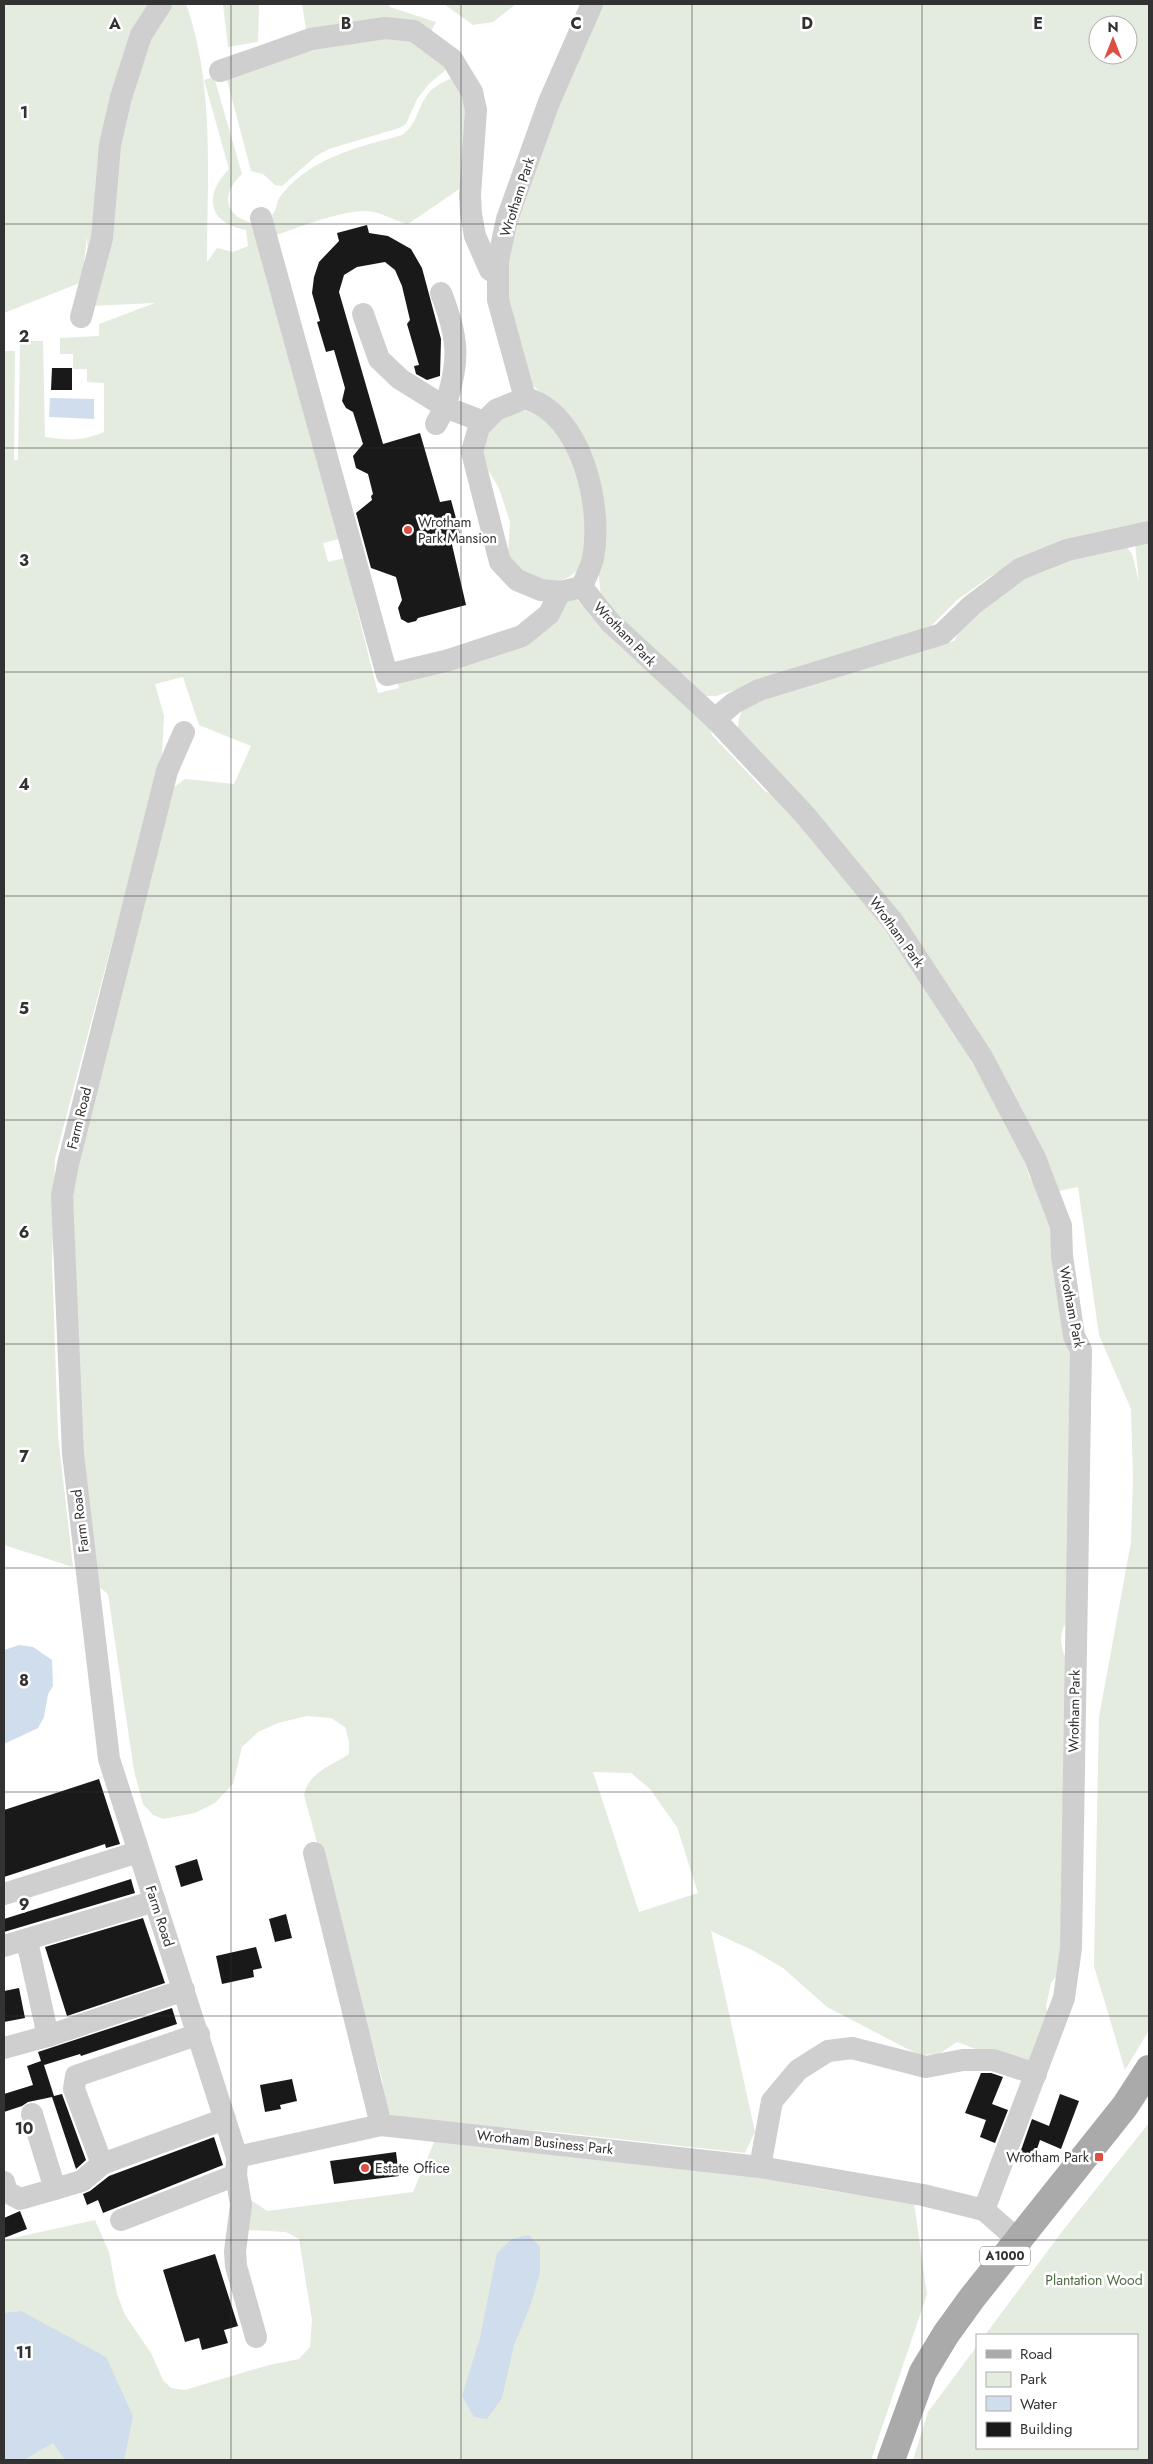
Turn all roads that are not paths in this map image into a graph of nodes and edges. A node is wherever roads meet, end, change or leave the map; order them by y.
1 (161, 4) edge
2 (592, 4) edge
3 (220, 71) dead end
4 (261, 218) dead end
5 (498, 275) junction
6 (441, 293) dead end
7 (363, 314) dead end
8 (80, 317) dead end
9 (525, 398) junction
10 (440, 415) junction
11 (484, 422) junction
12 (1149, 532) edge
13 (571, 589) junction
14 (715, 719) junction
15 (184, 732) dead end
16 (138, 1852) junction
17 (314, 1853) dead end
18 (4, 1894) edge
19 (155, 1900) junction
20 (27, 1941) junction
21 (4, 1946) edge
22 (184, 1990) junction
23 (199, 2034) junction
24 (48, 2036) junction
25 (4, 2048) edge
26 (1149, 2069) edge
27 (1036, 2074) junction
28 (32, 2114) dead end
29 (225, 2119) junction
30 (381, 2125) junction
31 (102, 2164) junction
32 (236, 2166) junction
33 (760, 2167) junction
34 (4, 2182) edge
35 (55, 2189) junction
36 (984, 2210) junction
37 (121, 2220) dead end
38 (1018, 2240) junction
39 (256, 2337) dead end
40 (891, 2460) edge

1 - 8 lane
2 - 5 lane, Wrotham Park
3 - 5 lane
4 - 13 lane
5 - 9 lane, Wrotham Park
6 - 10 lane
7 - 10 lane
9 - 11 lane
9 - 13 lane
10 - 11 lane
11 - 13 lane
12 - 14 lane
13 - 14 lane, Wrotham Park
14 - 27 lane, Wrotham Park
15 - 16 lane, Farm Road
16 - 18 lane
16 - 19 lane, Farm Road
17 - 30 lane
19 - 20 lane
19 - 22 lane, Farm Road
20 - 21 lane
20 - 24 lane
22 - 23 lane, Farm Road
22 - 24 lane
23 - 29 lane, Farm Road
23 - 31 lane
24 - 25 lane
26 - 38 main road, A1000
27 - 33 lane
27 - 36 lane, Wrotham Park
28 - 35 lane
29 - 31 lane
29 - 32 lane, Farm Road
30 - 32 lane
30 - 33 lane, Wrotham Business Park
31 - 35 lane
32 - 37 lane
32 - 39 lane, Farm Road
33 - 36 lane, Wrotham Business Park
34 - 35 lane
36 - 38 lane
38 - 40 main road, A1000

